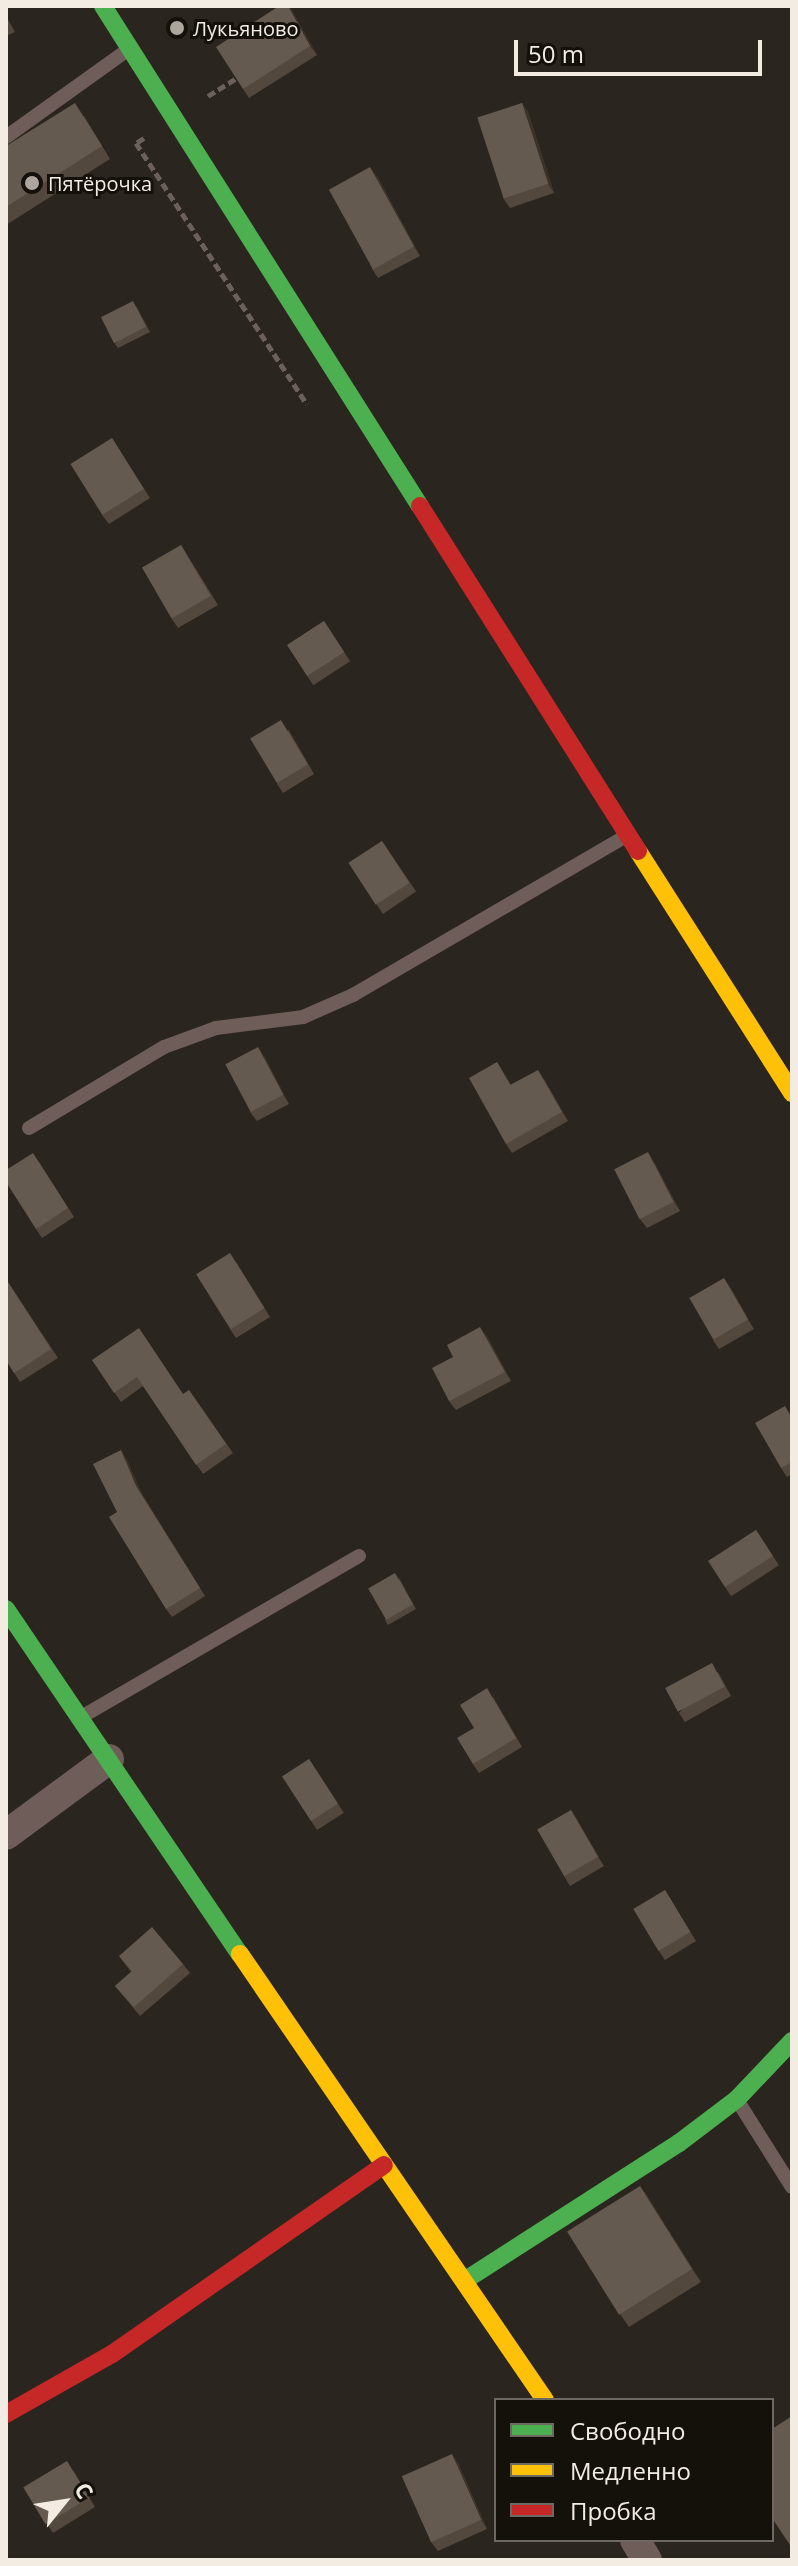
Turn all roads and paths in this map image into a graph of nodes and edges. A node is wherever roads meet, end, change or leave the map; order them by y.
1 (103, 6) edge
2 (130, 48) junction
3 (237, 78) edge
4 (208, 96) dead end
5 (6, 137) edge
6 (628, 835) junction
7 (792, 1093) edge
8 (29, 1128) dead end
9 (359, 1556) dead end
10 (6, 1609) edge
11 (81, 1717) junction
12 (109, 1759) junction
13 (6, 1835) edge
14 (792, 2041) edge
15 (737, 2099) junction
16 (384, 2165) junction
17 (792, 2187) edge
18 (467, 2279) junction
19 (544, 2398) edge
20 (6, 2414) edge
21 (636, 2542) edge
22 (647, 2560) edge

1 - 2 street
2 - 5 lane
2 - 6 street
3 - 4 path
6 - 7 street
6 - 8 lane
9 - 11 lane
10 - 11 street
11 - 12 street
12 - 13 street
12 - 16 street
14 - 15 street
15 - 17 lane
15 - 18 street
16 - 18 street
16 - 20 street
18 - 19 street
21 - 22 street

